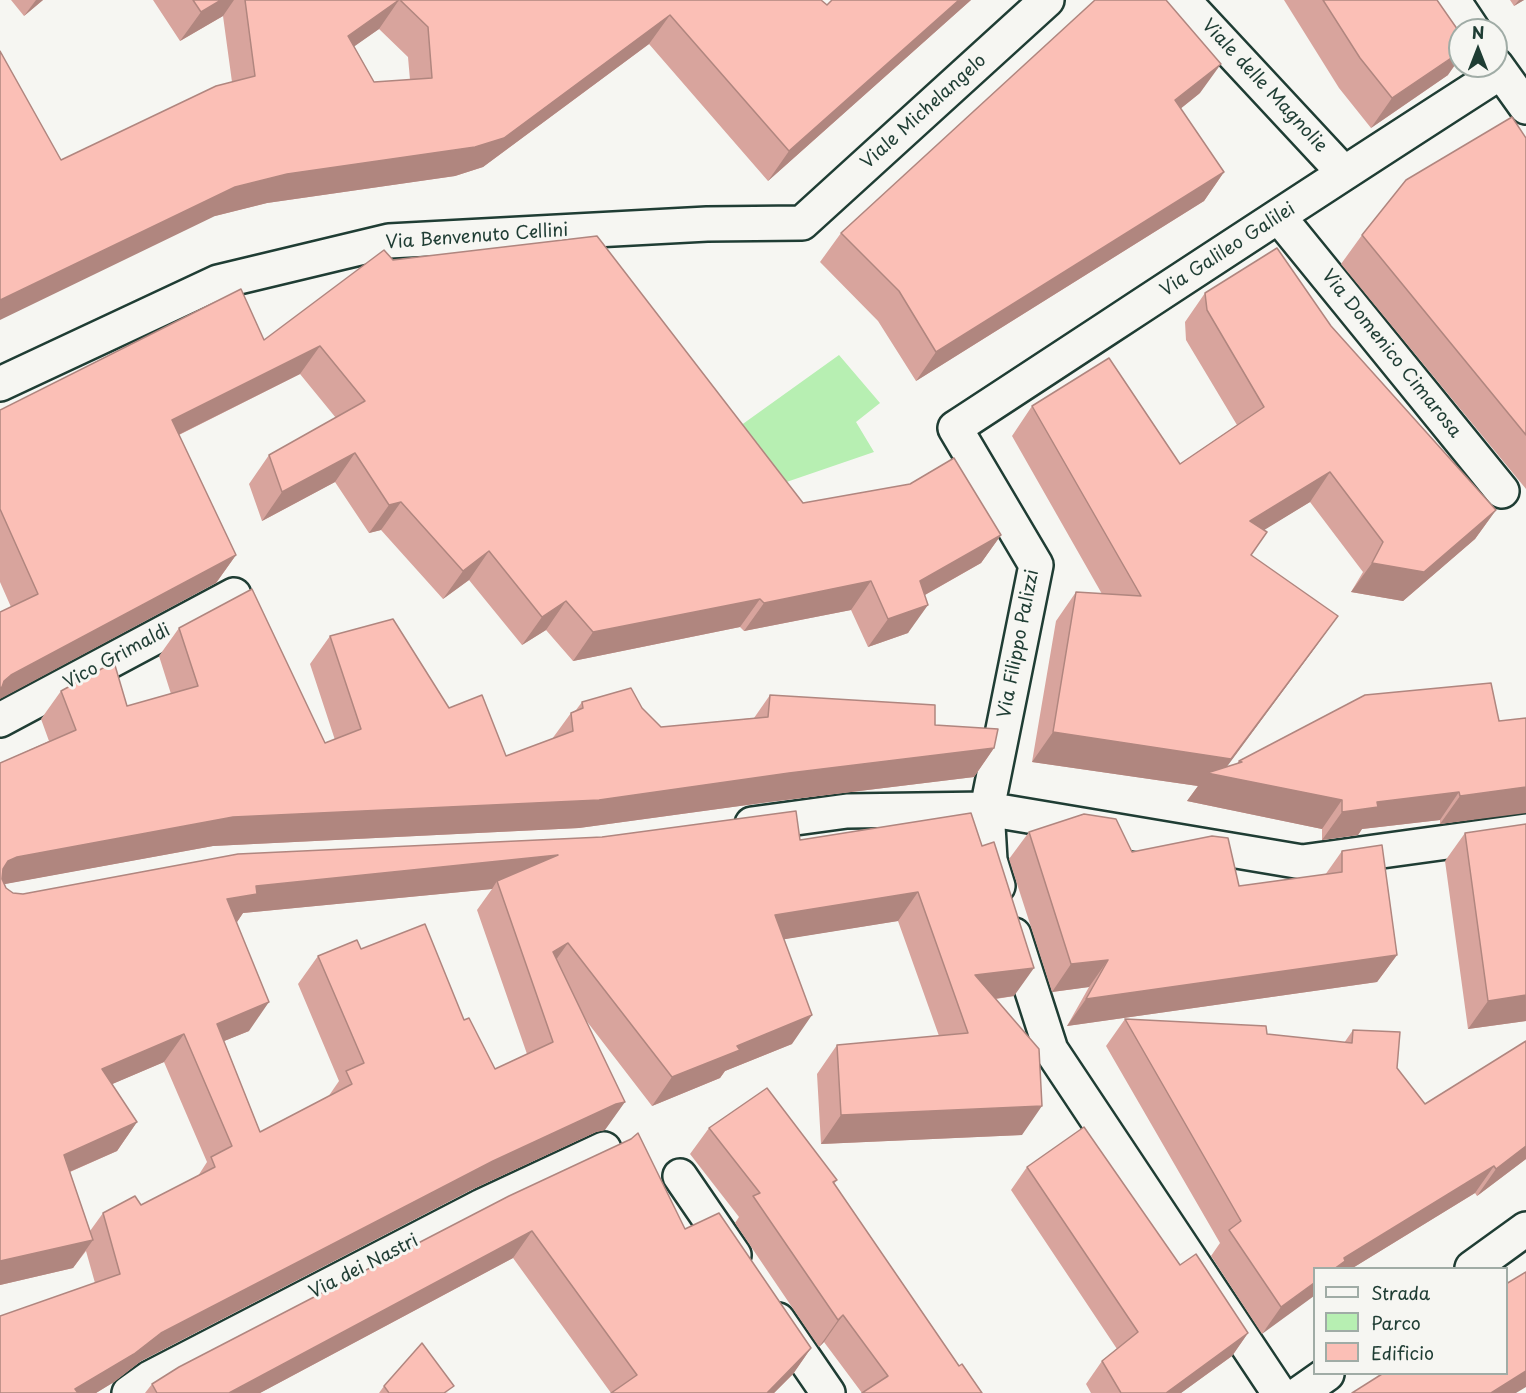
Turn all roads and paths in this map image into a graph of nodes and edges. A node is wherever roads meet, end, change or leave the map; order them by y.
1 (1047, 0) edge
2 (1183, 0) edge
3 (1453, 0) edge
4 (1465, 18) edge
5 (1483, 78) edge
6 (1505, 78) edge
7 (1526, 106) edge
8 (1344, 172) junction
9 (1279, 217) junction
10 (802, 223) joint
11 (0, 384) edge
12 (956, 428) joint
13 (1502, 490) dead end
14 (234, 595) edge
15 (0, 720) edge
16 (987, 809) junction
17 (720, 828) edge
18 (1526, 831) edge
19 (604, 1149) edge
20 (680, 1176) dead end
21 (1526, 1229) edge
22 (1475, 1267) edge
23 (1326, 1375) edge
24 (826, 1392) edge
25 (129, 1393) edge
26 (1278, 1393) edge
27 (1300, 1393) edge

1 - 10 street, Viale Michelangelo
2 - 8 street, Viale delle Magnolie
3 - 4 street
5 - 8 street, Via Galileo Galilei
6 - 7 street
8 - 9 street, Via Galileo Galilei
9 - 12 street, Via Galileo Galilei
9 - 13 street, Via Domenico Cimarosa
10 - 11 street, Via Benvenuto Cellini
12 - 16 street, Via Filippo Palizzi
14 - 15 street, Vico Grimaldi
16 - 17 street
16 - 18 street
16 - 26 street, Via Filippo Palizzi
19 - 25 street, Via dei Nastri
20 - 24 street
21 - 22 street
23 - 27 street

